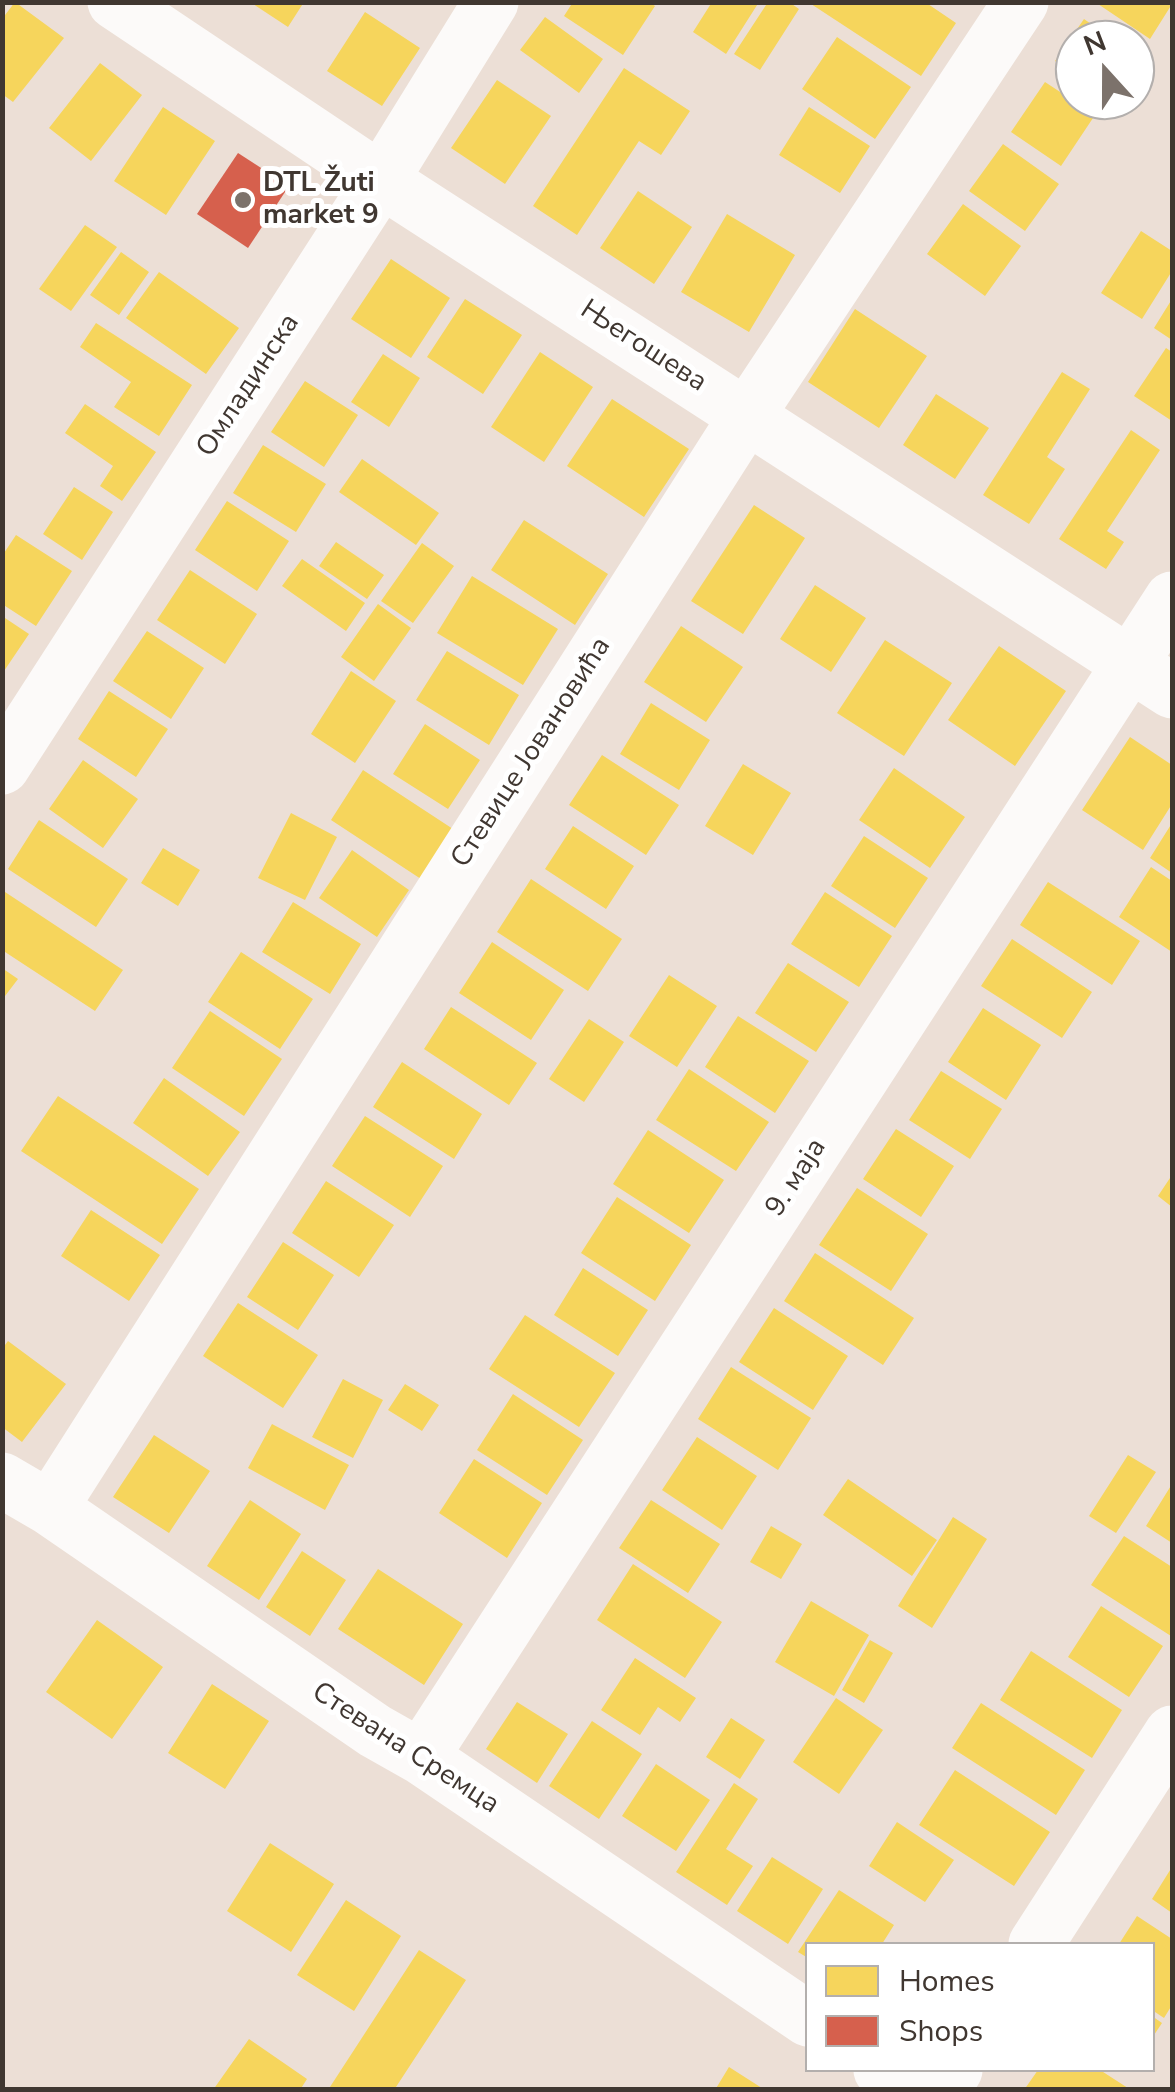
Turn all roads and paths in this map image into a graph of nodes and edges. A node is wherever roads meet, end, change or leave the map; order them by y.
1 (115, 2) edge
2 (491, 2) edge
3 (1021, 2) edge
4 (382, 180) junction
5 (748, 414) junction
6 (1172, 599) edge
7 (1152, 677) edge
8 (2, 767) edge
9 (2, 1480) edge
10 (50, 1508) junction
11 (1172, 1733) edge
12 (421, 1757) junction
13 (1037, 1942) edge
14 (805, 2017) edge
15 (885, 2072) edge
16 (911, 2090) edge

1 - 4 street, Његошева
2 - 4 street, Омладинска
3 - 5 street, Стевице Јовановића
4 - 5 street, Његошева
4 - 8 street, Омладинска
5 - 7 street, Његошева
5 - 10 street, Стевице Јовановића
6 - 7 street, 9. маја
7 - 12 street, 9. маја
9 - 10 street, Стевана Сремца
10 - 12 street, Стевана Сремца
11 - 13 street
12 - 14 street, Стевана Сремца
15 - 16 street

